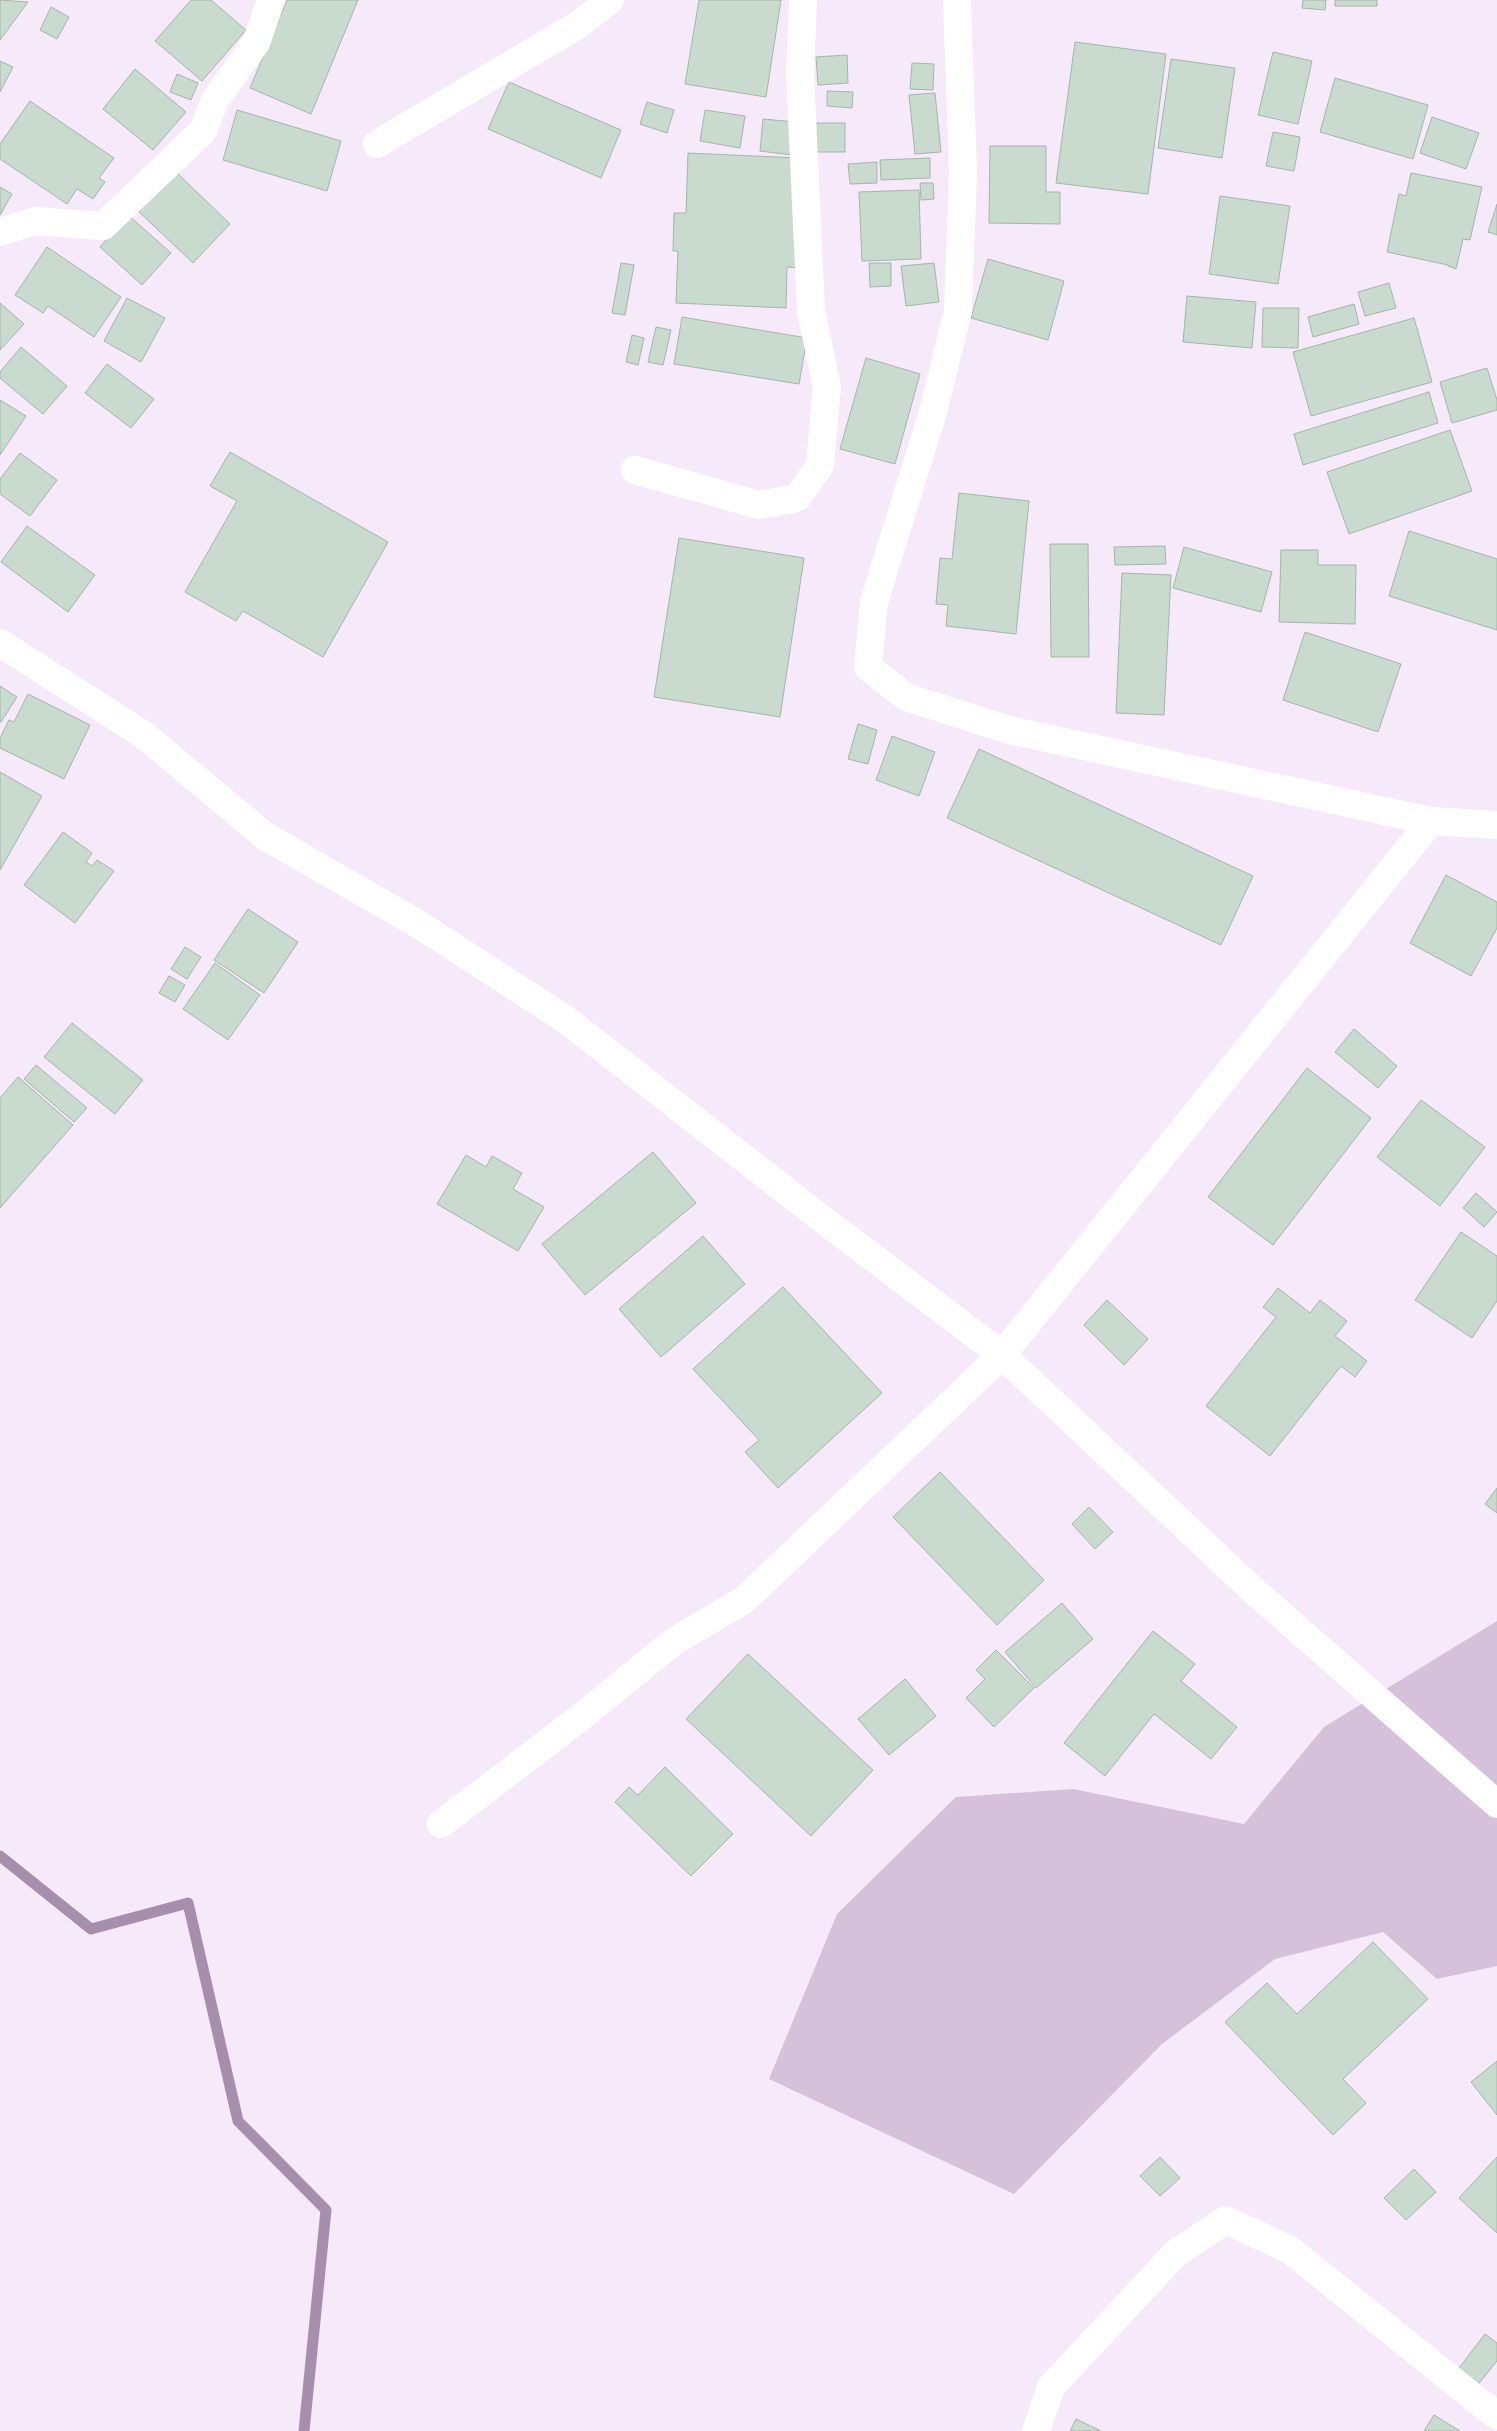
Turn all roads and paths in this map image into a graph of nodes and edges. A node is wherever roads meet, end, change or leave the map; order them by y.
1 (271, 0) edge
2 (610, 0) edge
3 (803, 0) edge
4 (957, 0) edge
5 (377, 144) dead end
6 (0, 232) edge
7 (635, 470) dead end
8 (0, 642) edge
9 (1432, 821) junction
10 (1497, 826) edge
11 (1002, 1355) junction
12 (1497, 1804) edge
13 (441, 1824) dead end
14 (1497, 2416) edge
15 (1036, 2431) edge

1 - 6 street
2 - 5 street
3 - 7 street
4 - 9 street
8 - 11 street
9 - 10 street
9 - 11 street
11 - 12 street
11 - 13 street
14 - 15 street

